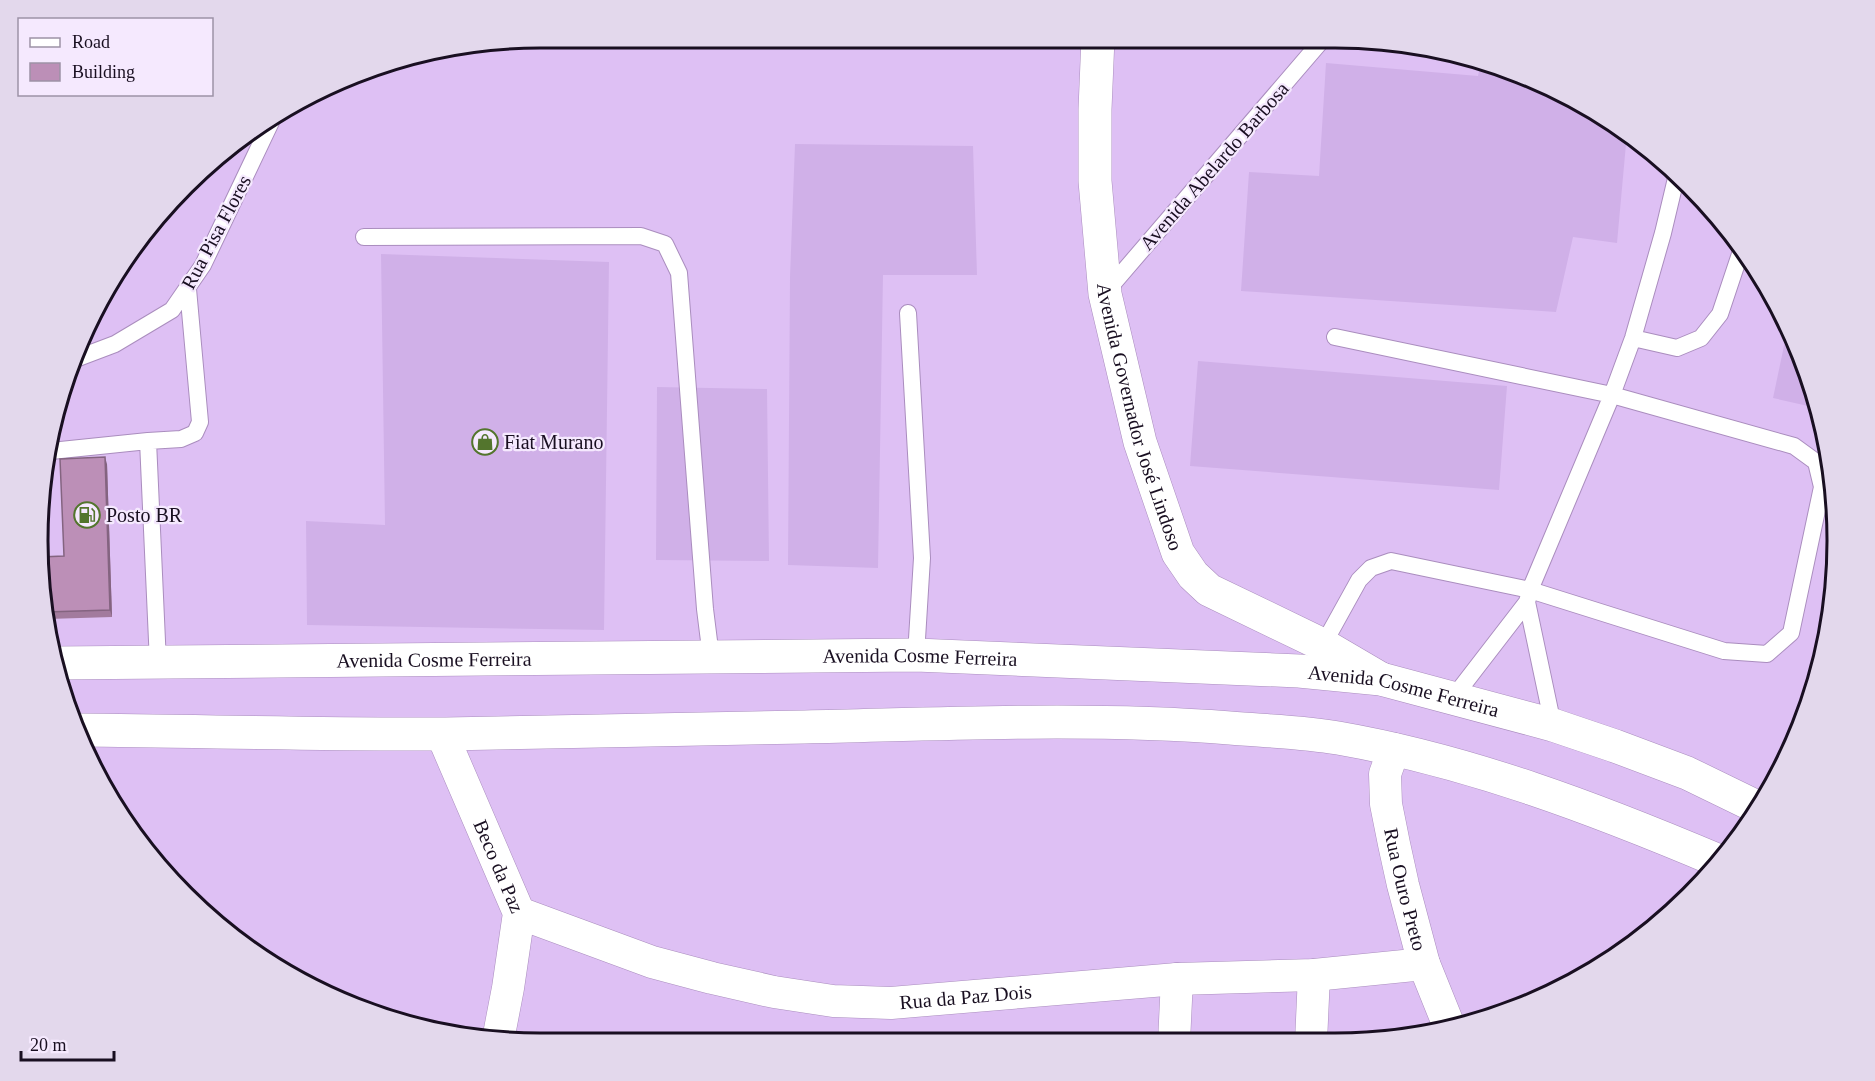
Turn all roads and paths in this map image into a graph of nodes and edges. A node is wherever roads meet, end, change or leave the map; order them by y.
1 (1098, 48) edge
2 (1315, 48) edge
3 (267, 131) edge
4 (1675, 184) edge
5 (364, 237) dead end
6 (1738, 259) edge
7 (188, 289) junction
8 (1105, 294) junction
9 (908, 313) dead end
10 (1335, 337) dead end
11 (1634, 338) junction
12 (84, 356) edge
13 (1612, 395) junction
14 (148, 441) junction
15 (56, 450) edge
16 (1528, 596) junction
17 (1323, 645) junction
18 (916, 655) junction
19 (711, 657) junction
20 (64, 663) edge
21 (158, 663) junction
22 (1380, 679) junction
23 (1453, 698) junction
24 (1553, 725) junction
25 (86, 730) edge
26 (442, 734) junction
27 (1394, 749) junction
28 (1750, 804) edge
29 (1711, 858) edge
30 (519, 913) junction
31 (1424, 964) junction
32 (1314, 975) junction
33 (1177, 979) junction
34 (1447, 1020) edge
35 (500, 1031) edge
36 (1174, 1033) edge
37 (1311, 1033) edge

1 - 8 main road, Avenida Governador José Lindoso
2 - 8 lane, Avenida Abelardo Barbosa
3 - 7 lane, Rua Pisa Flores
4 - 11 lane
5 - 19 lane
6 - 11 lane
7 - 12 lane, Rua Pisa Flores
7 - 14 lane
8 - 17 main road, Avenida Governador José Lindoso
9 - 18 lane
10 - 13 lane
11 - 13 lane
13 - 16 lane
13 - 16 lane
14 - 15 lane
14 - 21 lane
16 - 17 lane
16 - 23 lane
16 - 24 lane
17 - 22 main road, Avenida Governador José Lindoso
18 - 19 main road, Avenida Cosme Ferreira
18 - 22 main road, Avenida Cosme Ferreira
19 - 21 main road, Avenida Cosme Ferreira
20 - 21 main road, Avenida Cosme Ferreira
22 - 23 main road, Avenida Cosme Ferreira
23 - 24 main road, Avenida Cosme Ferreira
24 - 28 main road, Avenida Cosme Ferreira
25 - 26 main road
26 - 27 main road
26 - 30 street, Beco da Paz
27 - 29 main road
27 - 31 street, Rua Ouro Preto
30 - 33 street, Rua da Paz Dois
30 - 35 street, Beco da Paz
31 - 32 street, Rua da Paz Dois
31 - 34 street, Rua Ouro Preto
32 - 33 street, Rua da Paz Dois
32 - 37 street
33 - 36 street

